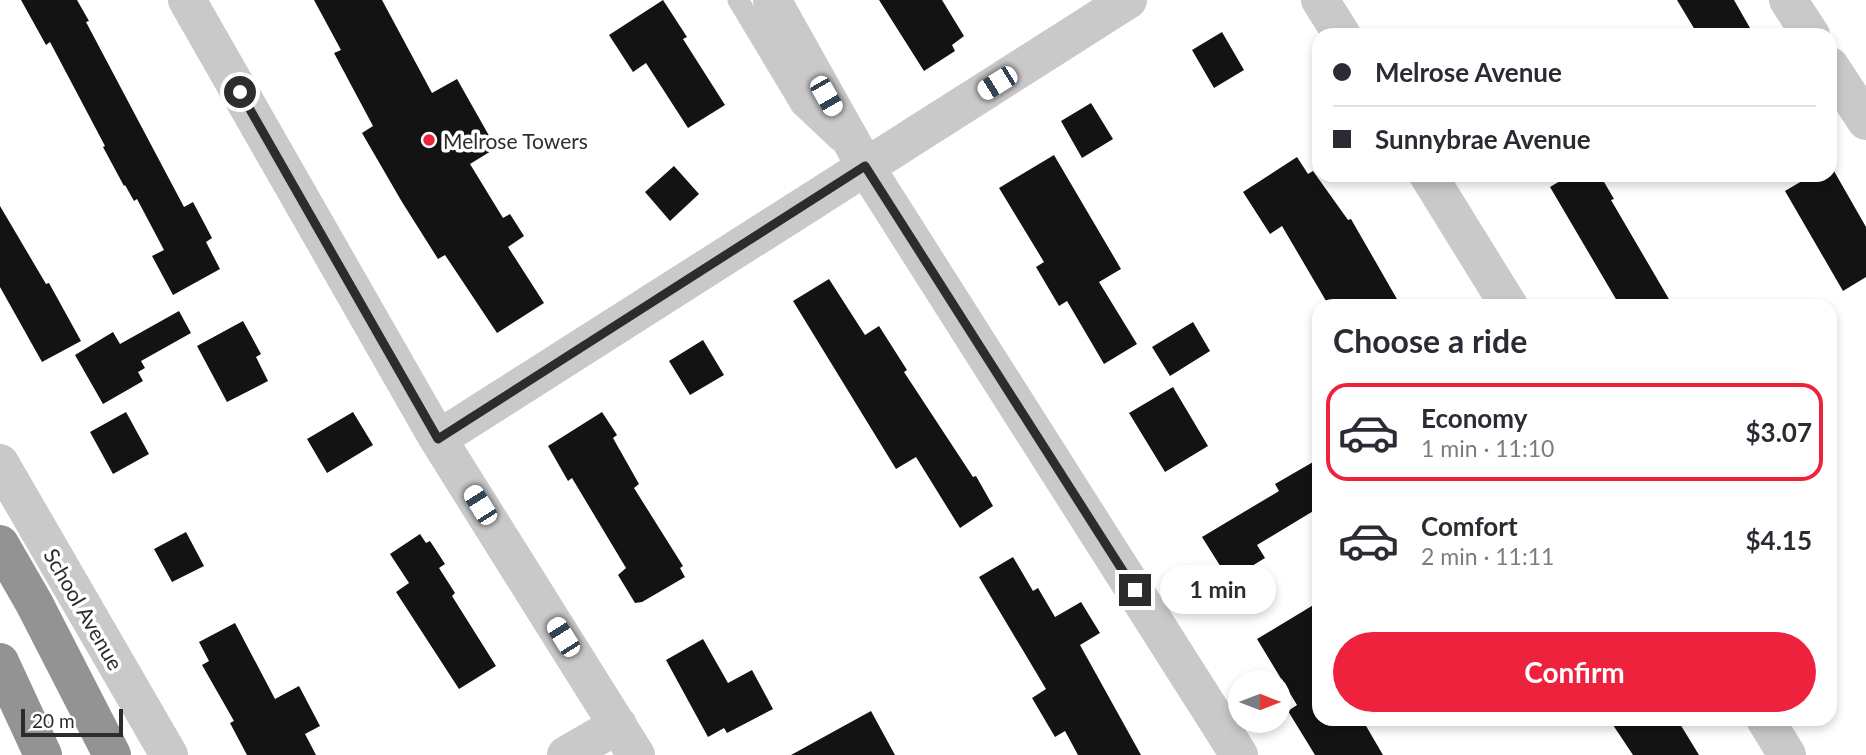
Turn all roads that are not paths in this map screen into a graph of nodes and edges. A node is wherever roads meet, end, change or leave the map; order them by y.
1 (187, 0) edge
2 (738, 0) edge
3 (772, 0) edge
4 (1128, 0) edge
5 (1320, 0) edge
6 (1788, 0) edge
7 (1338, 28) edge
8 (1806, 28) edge
9 (1837, 77) edge
10 (1866, 121) edge
11 (865, 166) junction
12 (1432, 182) edge
13 (1505, 299) edge
14 (438, 439) junction
15 (0, 463) edge
16 (0, 544) edge
17 (0, 662) edge
18 (1769, 726) edge
19 (627, 740) edge
20 (43, 755) edge
21 (113, 755) edge
22 (169, 755) edge
23 (566, 755) edge
24 (1239, 755) edge
25 (1787, 755) edge

1 - 14 street
2 - 11 lane
3 - 11 street
4 - 11 street
5 - 7 street
6 - 8 street
9 - 10 street
11 - 14 street
11 - 24 street
12 - 13 street
14 - 19 street
15 - 22 street, School Avenue
16 - 21 highway
17 - 20 highway
18 - 25 street
19 - 23 street

